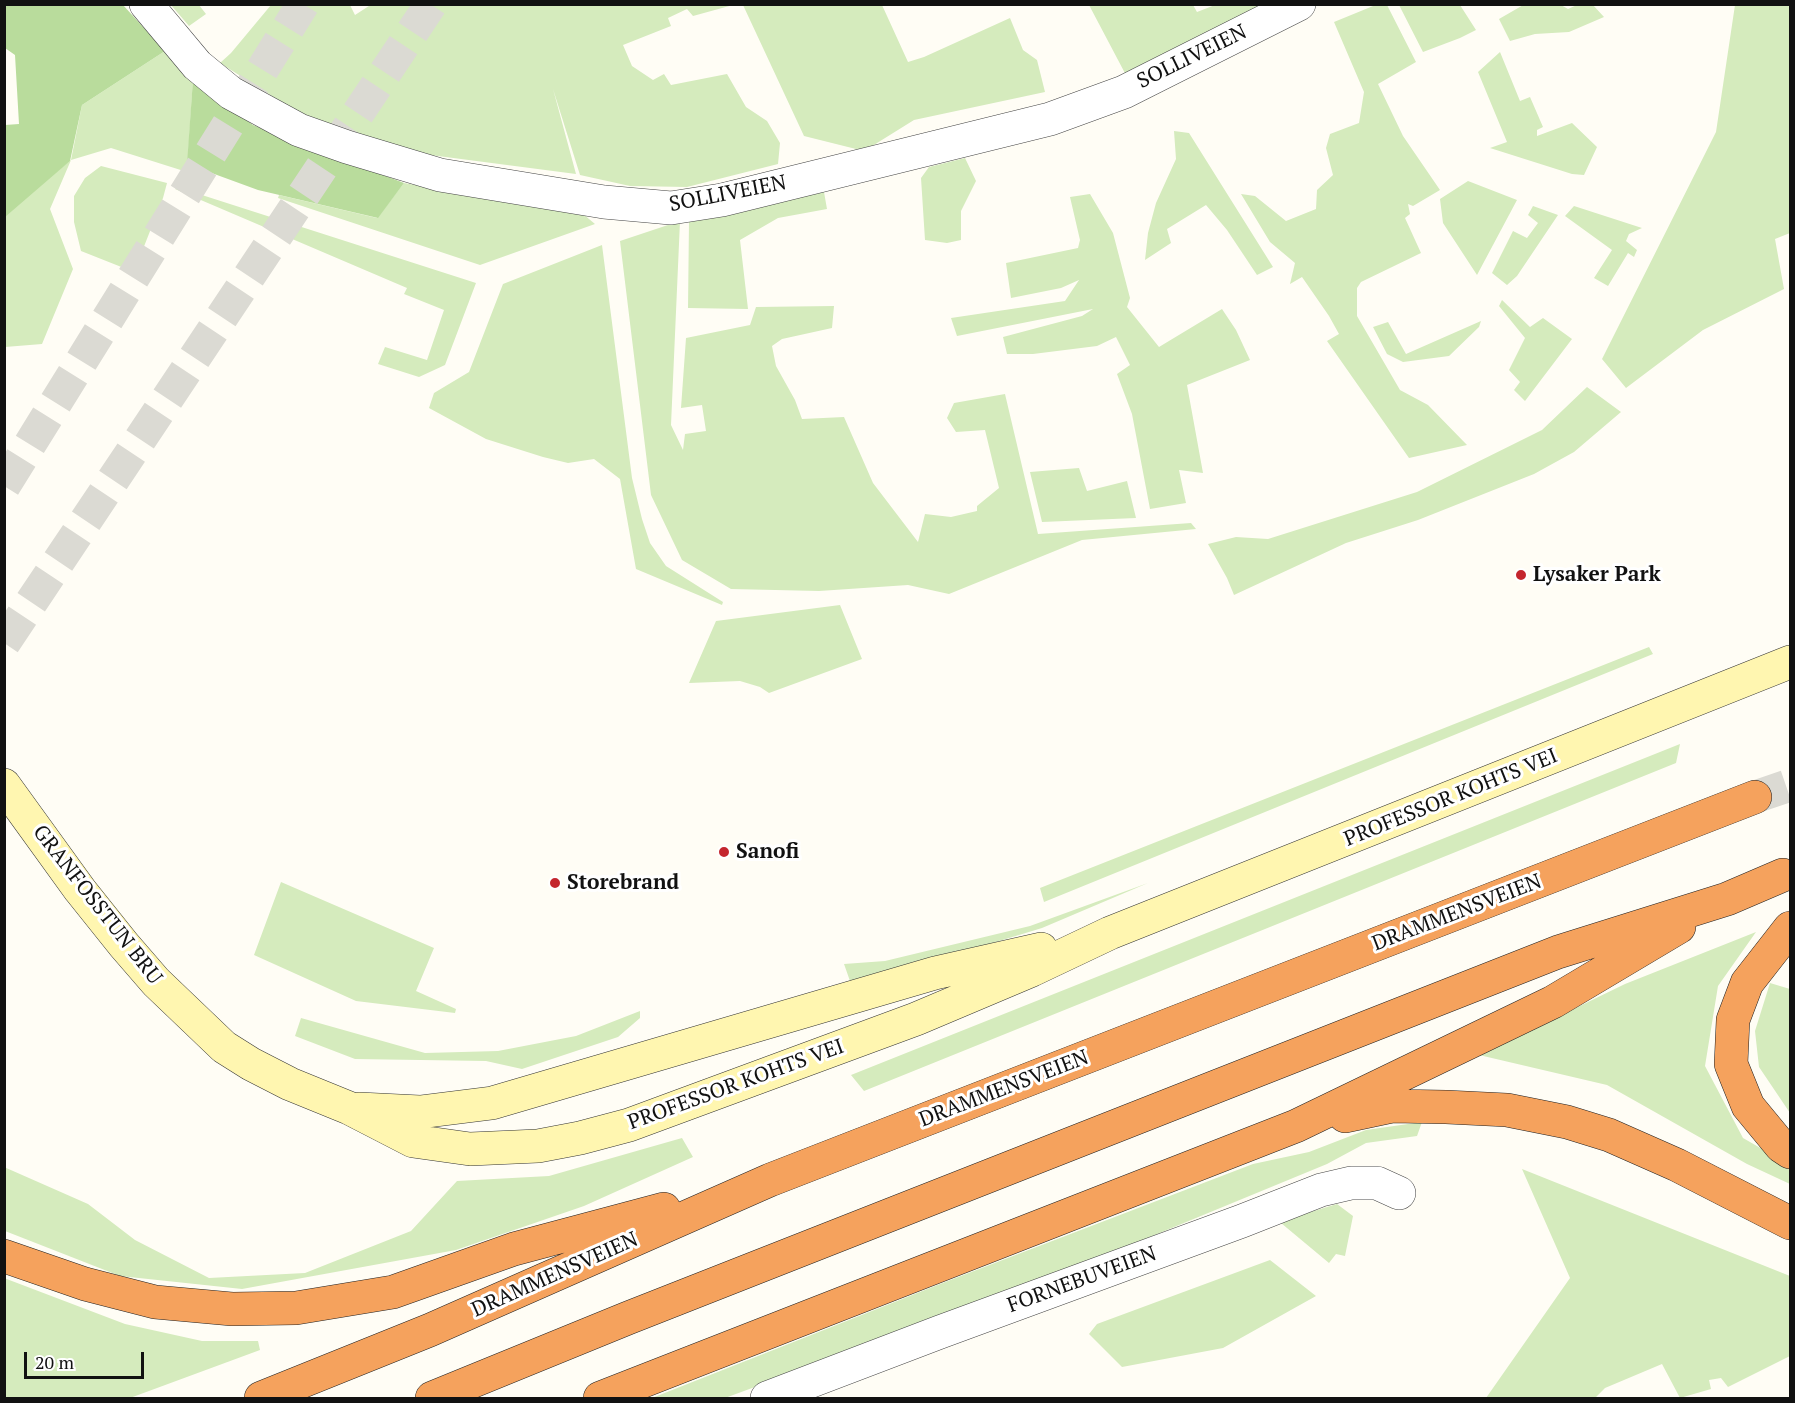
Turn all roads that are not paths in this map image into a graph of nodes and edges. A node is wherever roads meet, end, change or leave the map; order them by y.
1 (146, 4) edge
2 (1299, 4) edge
3 (1791, 662) edge
4 (4, 785) edge
5 (1755, 797) tunnel mouth
6 (1783, 875) dead end
7 (1727, 898) junction
8 (1791, 928) edge
9 (1110, 933) junction
10 (250, 1064) joint
11 (349, 1108) junction
12 (1296, 1126) junction
13 (1791, 1152) edge
14 (770, 1180) junction
15 (1399, 1193) dead end
16 (1791, 1223) edge
17 (4, 1256) edge
18 (261, 1398) edge
19 (432, 1398) edge
20 (600, 1398) edge
21 (767, 1398) edge

1 - 2 street, SOLLIVEIEN
3 - 9 main road, PROFESSOR KOHTS VEI
4 - 10 main road, GRANFOSSTUN BRU
5 - 14 highway, DRAMMENSVEIEN
6 - 7 highway
7 - 12 highway
7 - 19 highway
8 - 13 highway
9 - 11 main road, PROFESSOR KOHTS VEI
9 - 11 main road, PROFESSOR KOHTS VEI
10 - 11 main road, PROFESSOR KOHTS VEI
12 - 16 highway
12 - 20 highway
14 - 17 highway
14 - 18 highway, DRAMMENSVEIEN
15 - 21 street, FORNEBUVEIEN

